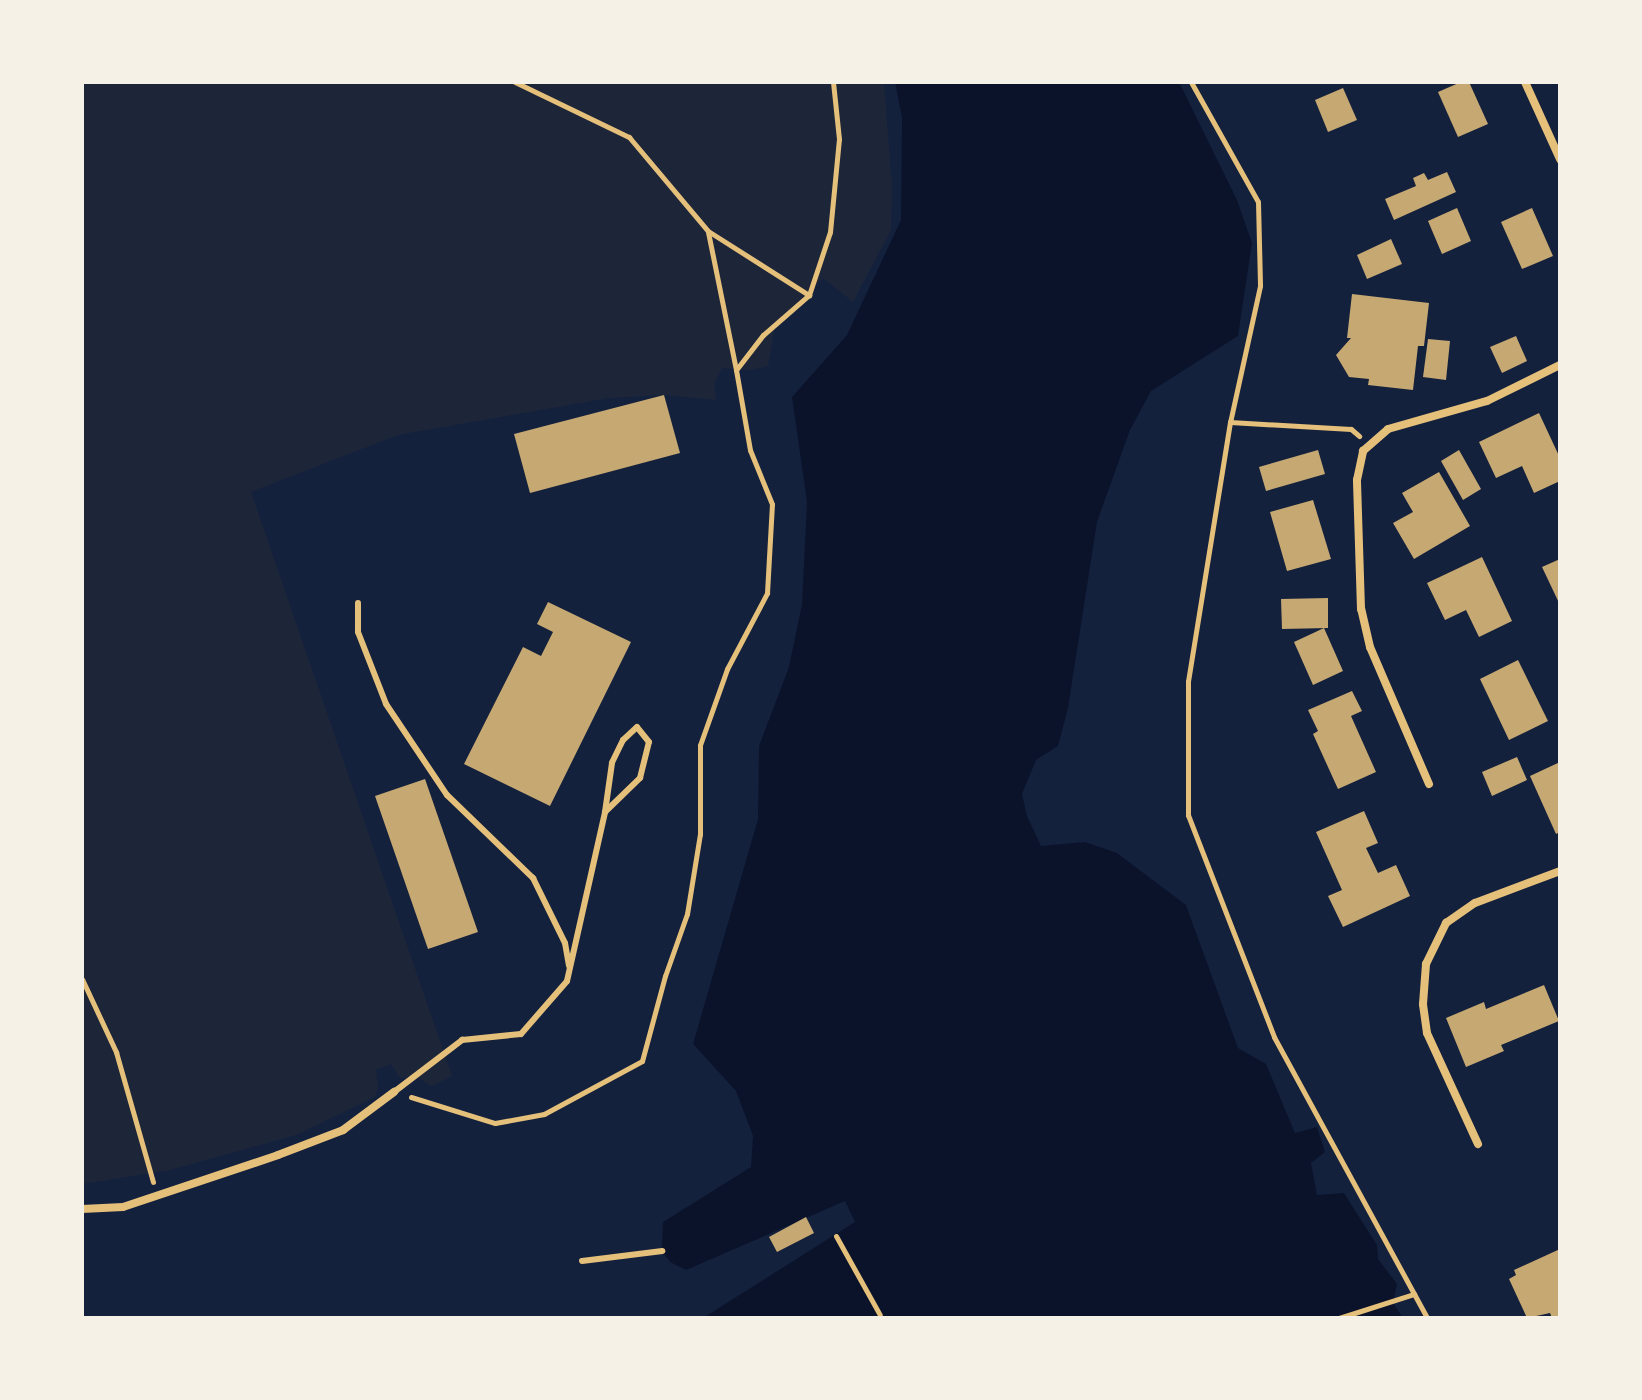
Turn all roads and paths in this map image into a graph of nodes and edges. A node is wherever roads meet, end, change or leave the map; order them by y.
1 (515, 82) edge
2 (833, 82) edge
3 (1191, 82) edge
4 (1525, 82) edge
5 (1560, 159) edge
6 (708, 231) junction
7 (809, 295) junction
8 (1560, 365) edge
9 (736, 370) junction
10 (1230, 422) junction
11 (1370, 445) junction
12 (358, 603) dead end
13 (1429, 784) dead end
14 (605, 812) junction
15 (1560, 871) edge
16 (570, 970) junction
17 (82, 979) edge
18 (394, 1092) junction
19 (1478, 1144) dead end
20 (158, 1196) junction
21 (82, 1209) edge
22 (836, 1236) dead end
23 (662, 1251) dead end
24 (582, 1261) dead end
25 (1414, 1294) junction
26 (880, 1315) dead end
27 (1339, 1318) edge
28 (1427, 1318) edge

1 - 6 path
2 - 7 path
3 - 10 path
4 - 5 street
6 - 7 path
6 - 9 path
7 - 9 path
8 - 11 street
9 - 18 path
10 - 11 path
10 - 25 path
11 - 13 street
12 - 16 lane
14 - 14 lane
14 - 16 lane
15 - 19 street
16 - 18 lane
17 - 20 path
18 - 20 street
20 - 21 street
22 - 26 path
23 - 24 lane
25 - 27 path
25 - 28 path

